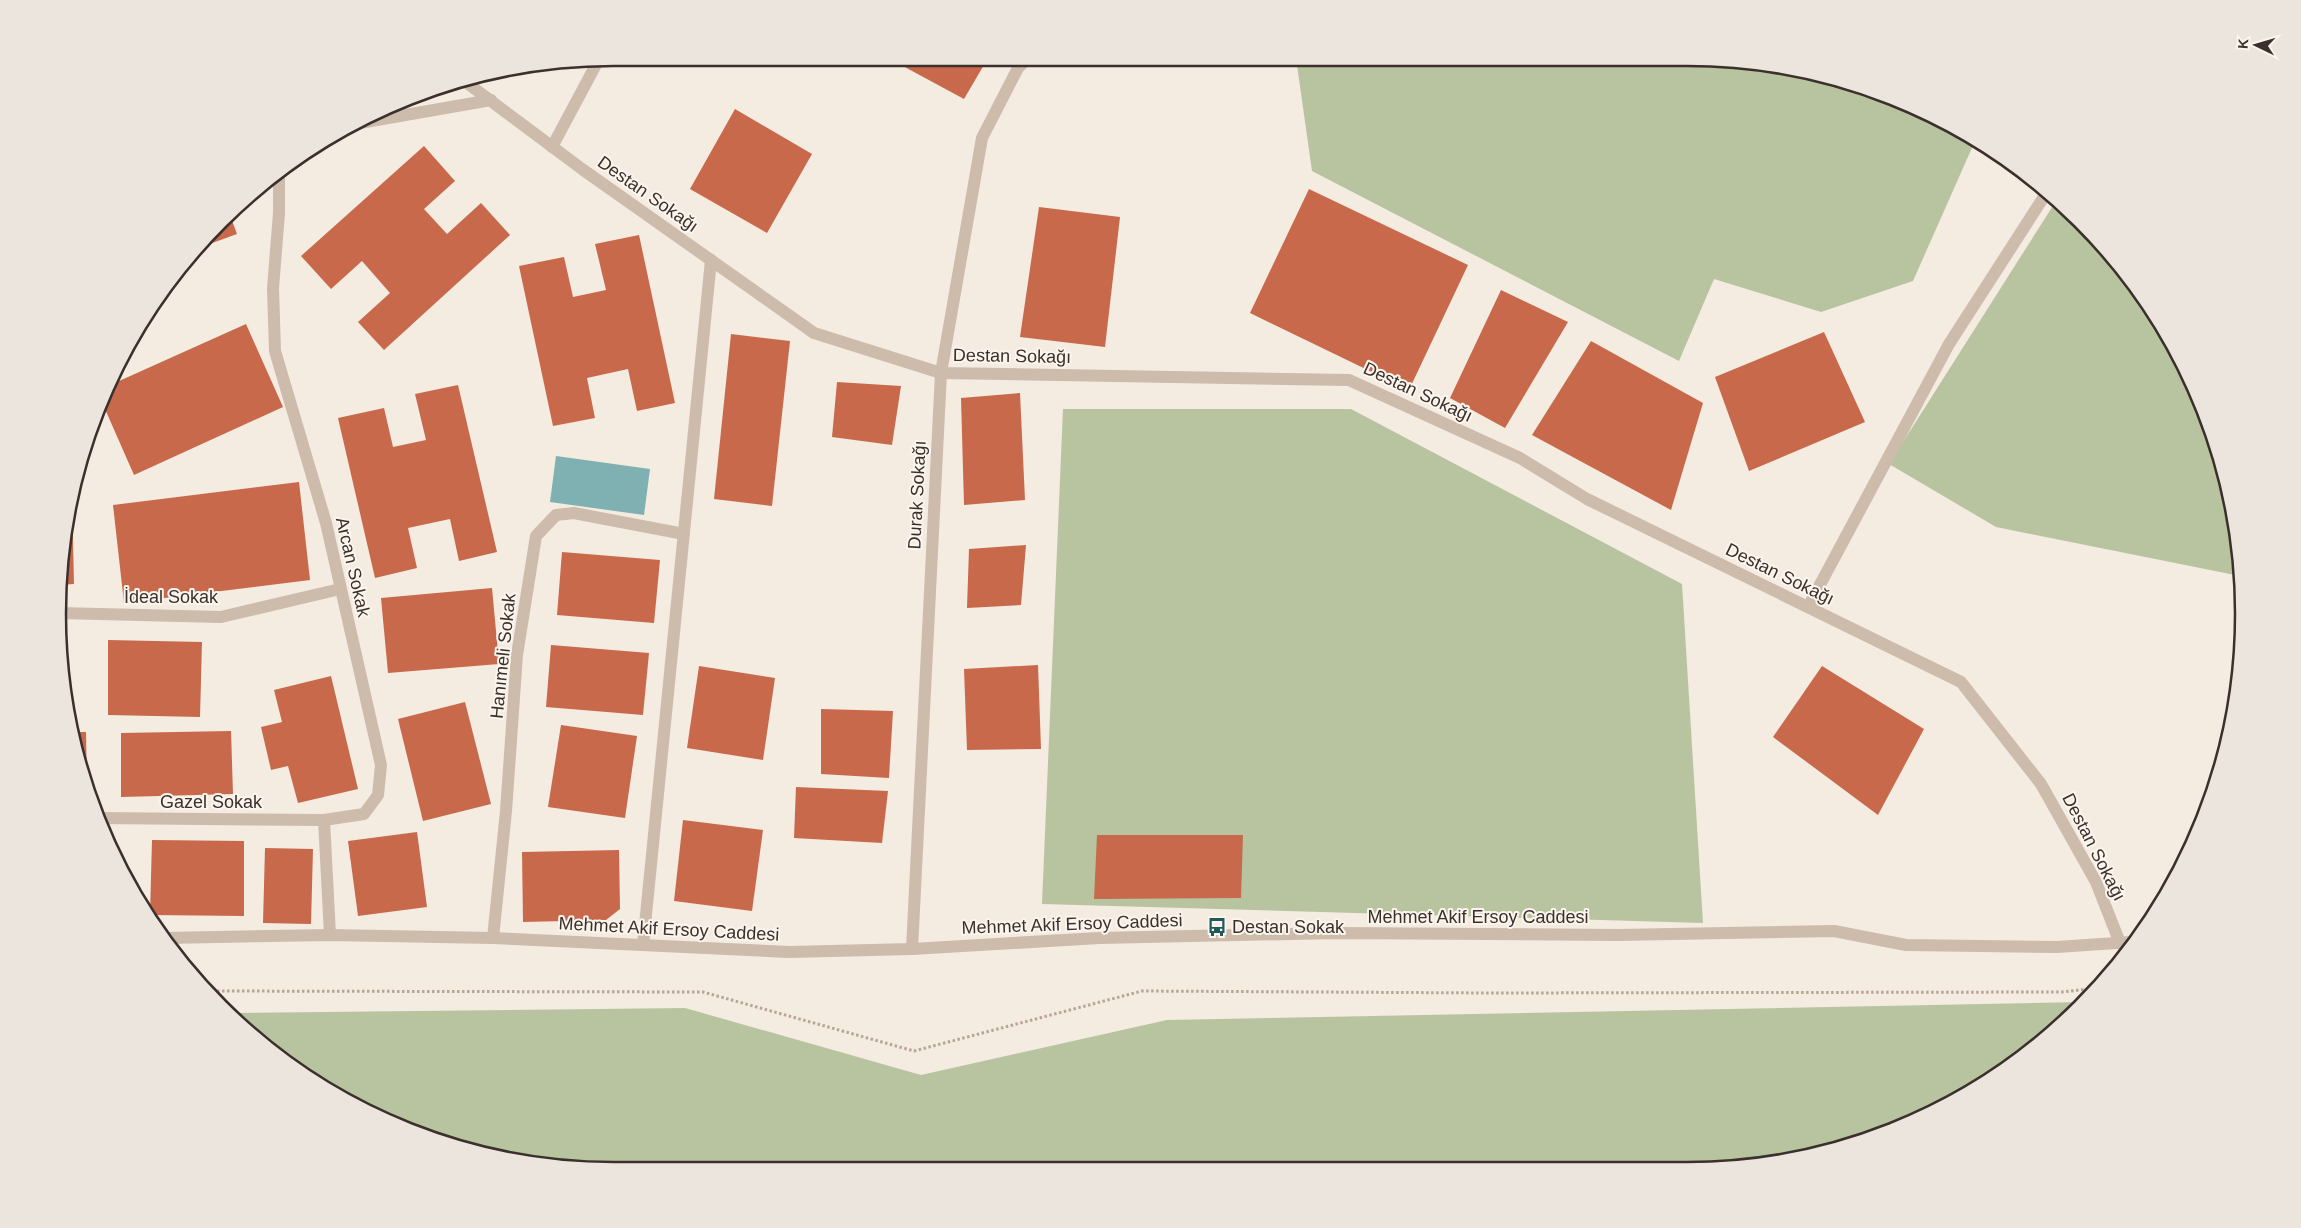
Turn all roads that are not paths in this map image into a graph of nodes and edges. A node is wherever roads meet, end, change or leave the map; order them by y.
1 (1020, 66) edge
2 (595, 67) edge
3 (471, 85) edge
4 (491, 100) junction
5 (379, 120) edge
6 (552, 147) junction
7 (279, 181) edge
8 (2043, 198) edge
9 (711, 260) junction
10 (941, 373) junction
11 (684, 534) junction
12 (340, 589) junction
13 (1808, 607) junction
14 (66, 613) edge
15 (106, 818) edge
16 (324, 820) junction
17 (330, 936) junction
18 (173, 938) edge
19 (493, 938) junction
20 (2126, 942) edge
21 (643, 945) junction
22 (912, 949) junction

1 - 10 street, Durak Sokağı
2 - 6 street
3 - 4 street, Destan Sokağı
4 - 5 street
4 - 6 street, Destan Sokağı
6 - 9 street, Destan Sokağı
7 - 12 street, Arcan Sokak
8 - 13 street
9 - 10 street, Destan Sokağı
9 - 11 street
10 - 13 street, Destan Sokağı
10 - 22 street, Durak Sokağı
11 - 19 street, Hanımeli Sokak
11 - 21 street
12 - 14 street, İdeal Sokak
12 - 16 street, Arcan Sokak
13 - 20 street, Destan Sokağı
15 - 16 street, Gazel Sokak
16 - 17 street
17 - 18 street, Mehmet Akif Ersoy Caddesi
17 - 19 street, Mehmet Akif Ersoy Caddesi
19 - 21 street, Mehmet Akif Ersoy Caddesi
20 - 22 street, Mehmet Akif Ersoy Caddesi
21 - 22 street, Mehmet Akif Ersoy Caddesi

